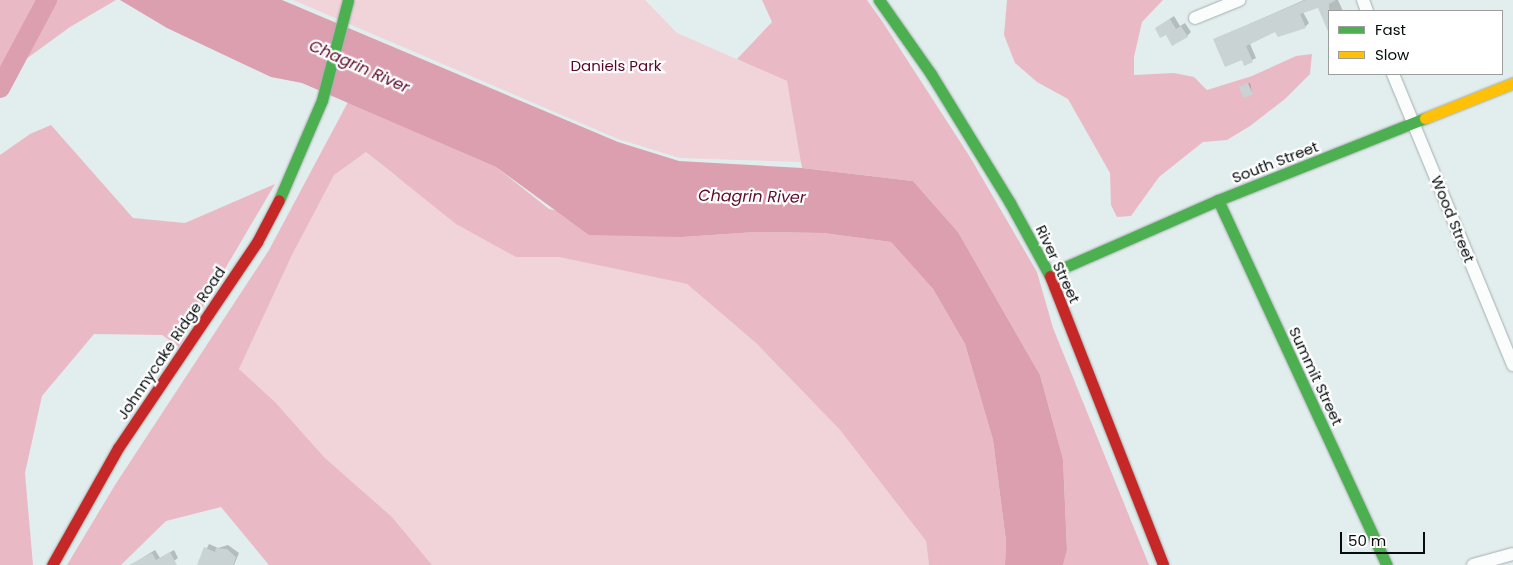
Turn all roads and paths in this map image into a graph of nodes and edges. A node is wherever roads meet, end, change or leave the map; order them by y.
1 (879, 0) edge
2 (1240, 0) edge
3 (348, 1) edge
4 (1195, 18) dead end
5 (1393, 75) edge
6 (1513, 83) edge
7 (1414, 124) junction
8 (1218, 200) junction
9 (1049, 274) junction
10 (1513, 365) edge
11 (1513, 554) edge
12 (52, 565) edge
13 (1163, 565) edge
14 (1386, 565) edge
15 (1473, 565) edge

1 - 9 main road, River Street
2 - 4 street
3 - 12 main road, Johnnycake Ridge Road
5 - 7 street, Wood Street
6 - 7 main road, South Street
7 - 8 main road, South Street
7 - 10 street, Wood Street
8 - 9 main road, South Street
8 - 14 main road, Summit Street
9 - 13 main road, River Street
11 - 15 street

